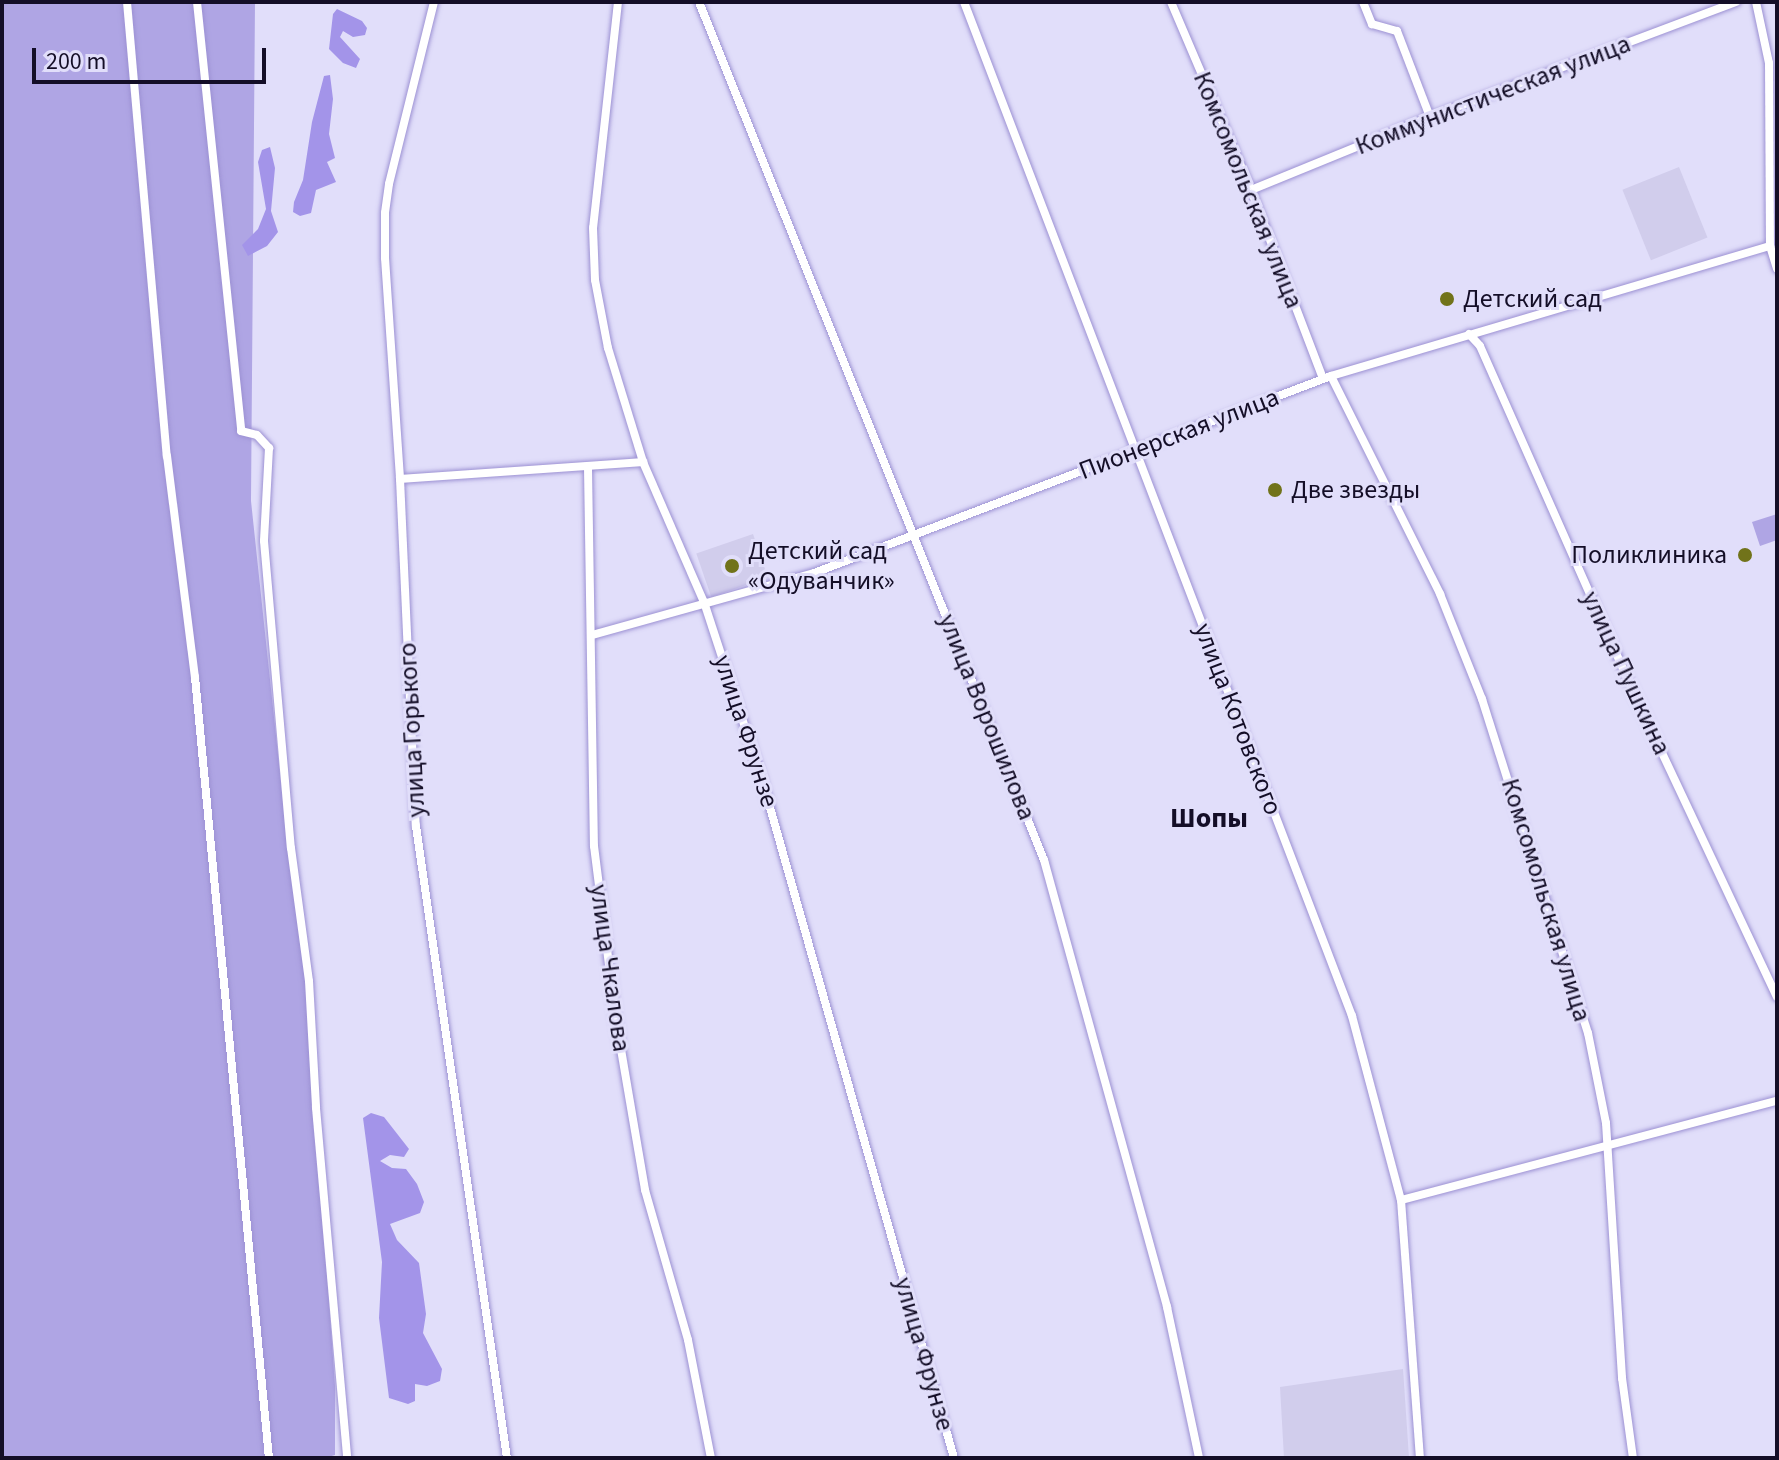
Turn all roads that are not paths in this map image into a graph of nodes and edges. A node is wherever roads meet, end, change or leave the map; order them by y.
1 (127, 2) edge
2 (197, 2) edge
3 (434, 2) edge
4 (618, 2) edge
5 (699, 2) edge
6 (964, 2) edge
7 (1171, 2) edge
8 (1363, 2) edge
9 (1736, 2) edge
10 (1756, 2) edge
11 (1430, 117) junction
12 (1251, 190) junction
13 (1770, 246) junction
14 (1777, 269) edge
15 (1487, 329) junction
16 (1469, 334) junction
17 (1480, 346) junction
18 (1327, 378) junction
19 (1133, 451) junction
20 (643, 462) junction
21 (588, 468) junction
22 (400, 479) junction
23 (914, 536) junction
24 (704, 602) junction
25 (592, 635) junction
26 (1777, 997) edge
27 (1777, 1101) edge
28 (1608, 1143) junction
29 (1401, 1200) junction
30 (269, 1458) edge
31 (347, 1458) edge
32 (507, 1458) edge
33 (711, 1458) edge
34 (954, 1458) edge
35 (1199, 1458) edge
36 (1420, 1458) edge
37 (1633, 1458) edge

1 - 30 street
2 - 31 street
3 - 22 street, улица Горького
4 - 20 street, улица Фрунзе
5 - 23 street, улица Ворошилова
6 - 19 street, улица Котовского
7 - 12 street, Комсомольская улица
8 - 11 street
9 - 11 street, Коммунистическая улица
10 - 13 street
11 - 12 street, Коммунистическая улица
12 - 18 street, Комсомольская улица
13 - 14 street
13 - 15 street, Пионерская улица
15 - 16 street, Пионерская улица
15 - 17 street
16 - 17 street, улица Пушкина
16 - 18 street, Пионерская улица
17 - 26 street, улица Пушкина
18 - 19 street, Пионерская улица
18 - 28 street, Комсомольская улица
19 - 23 street, Пионерская улица
19 - 29 street, улица Котовского
20 - 21 street
20 - 24 street, улица Фрунзе
21 - 22 street
21 - 25 street, улица Чкалова
22 - 32 street, улица Горького
23 - 24 street, Пионерская улица
23 - 35 street, улица Ворошилова
24 - 25 street, Пионерская улица
24 - 34 street, улица Фрунзе
25 - 33 street, улица Чкалова
27 - 28 street
28 - 29 street
28 - 37 street, Комсомольская улица
29 - 36 street, улица Котовского

